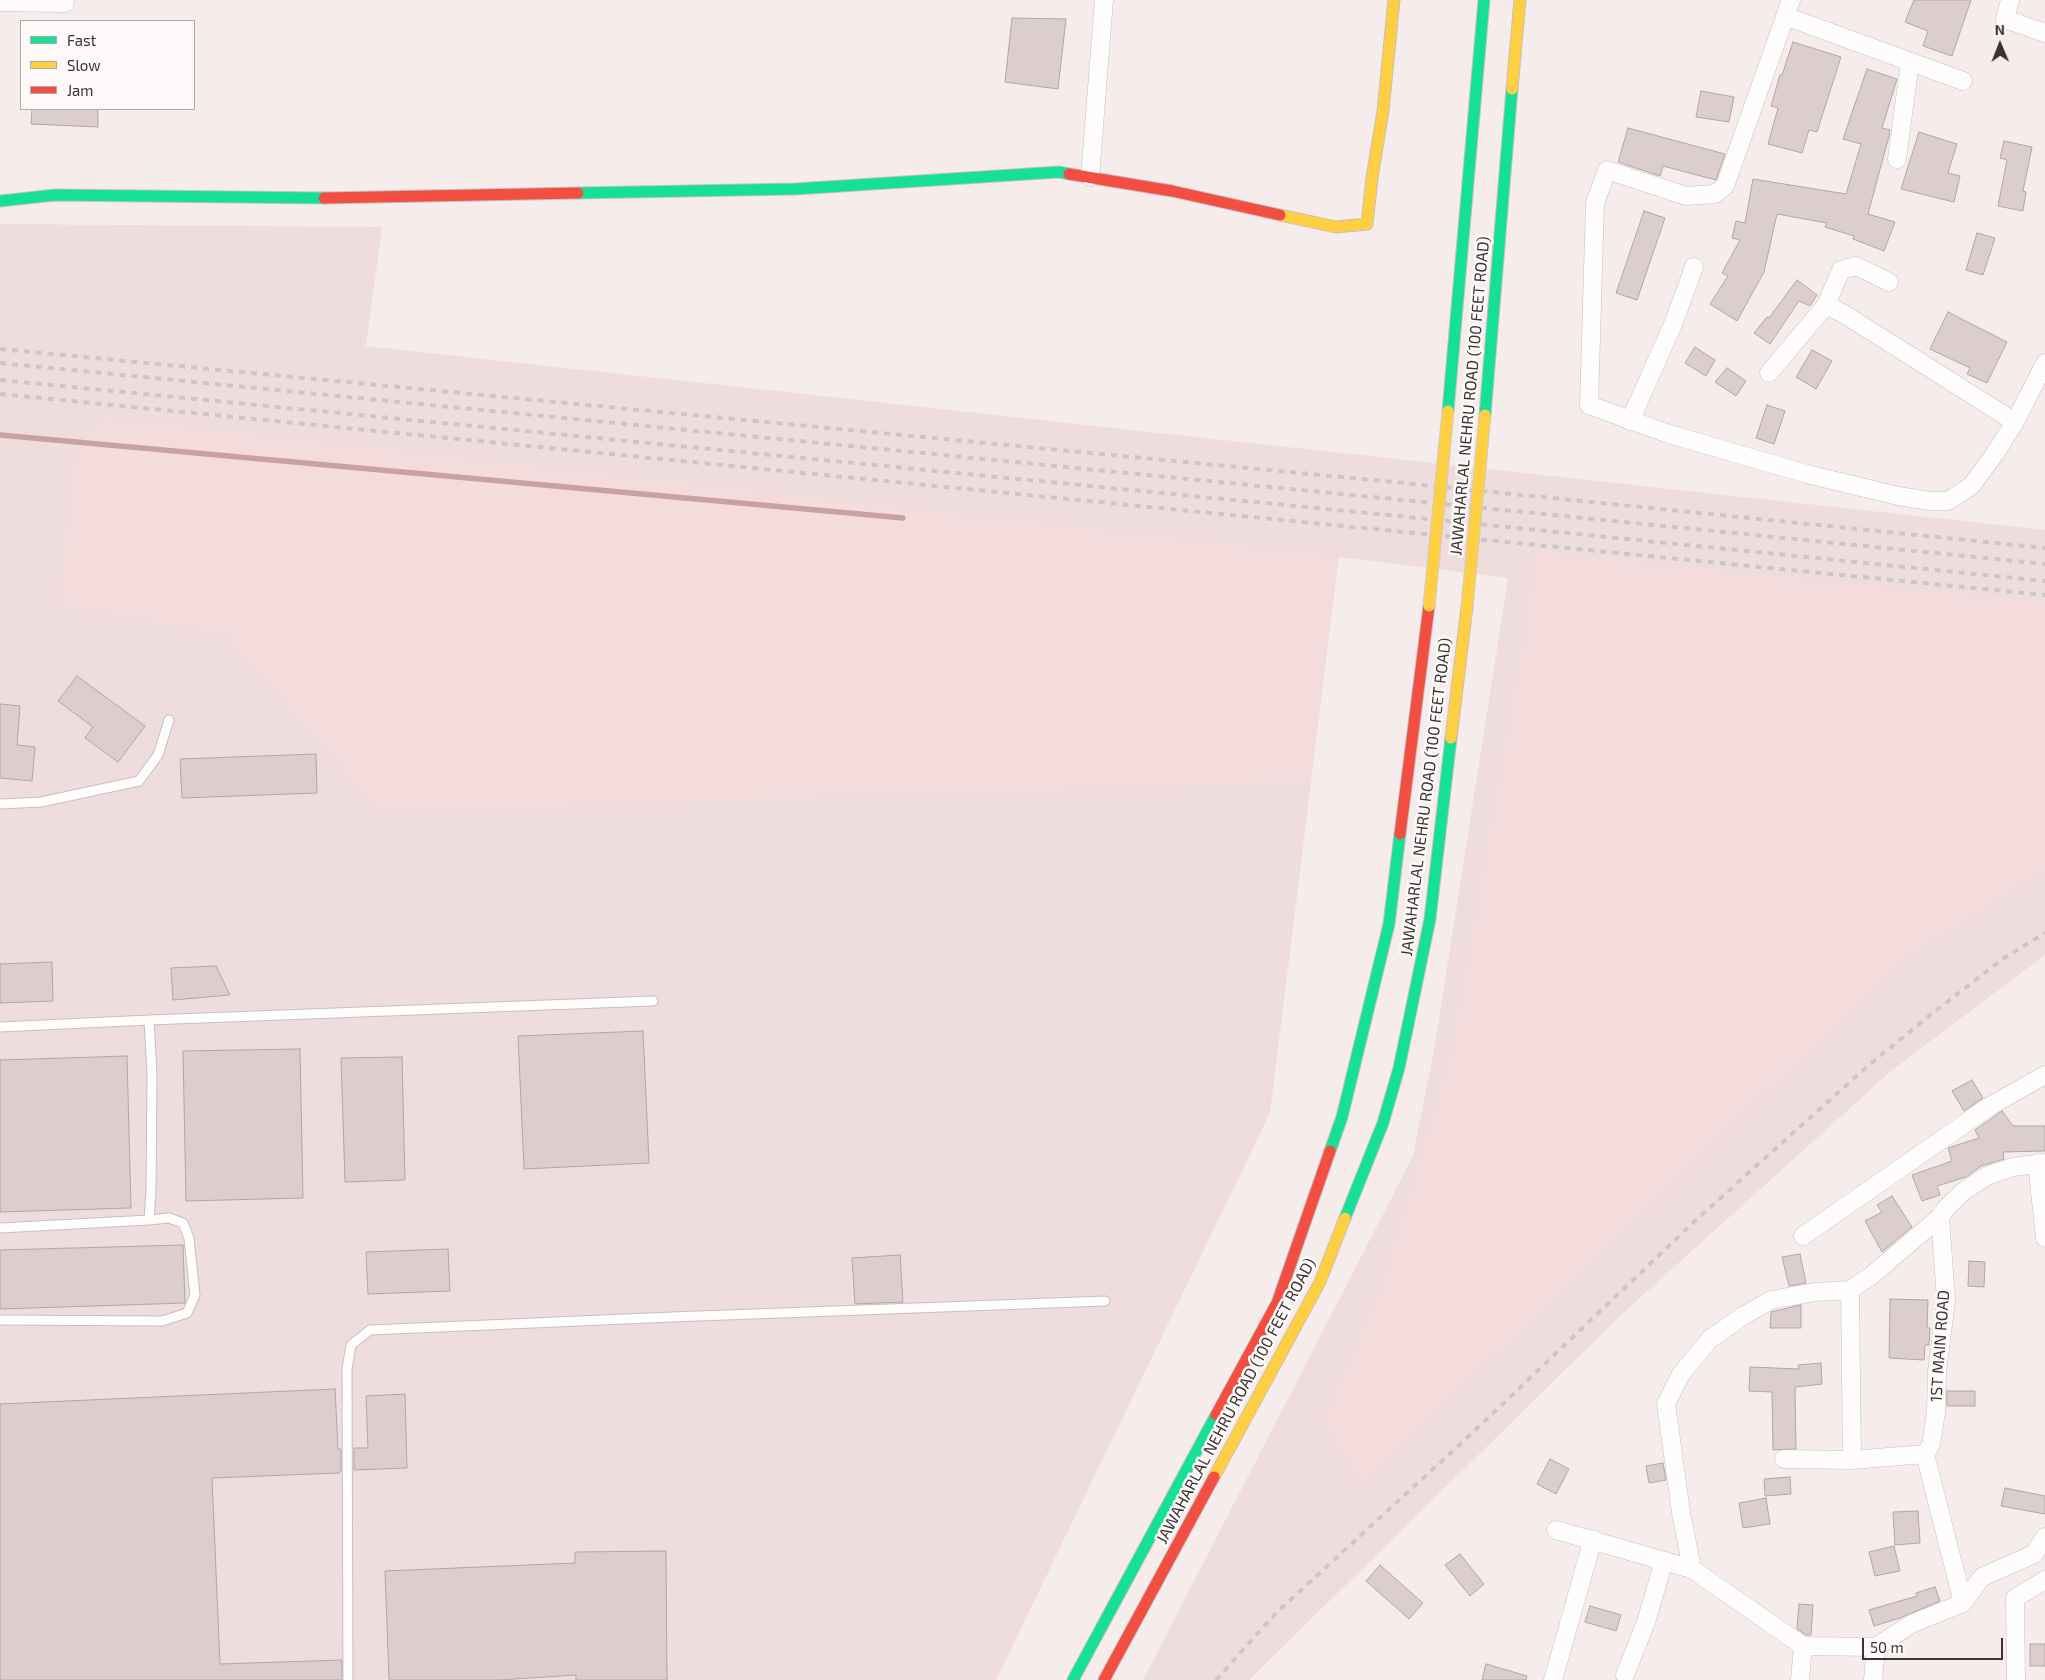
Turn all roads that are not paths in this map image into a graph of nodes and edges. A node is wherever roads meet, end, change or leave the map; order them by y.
1 (0, 0) edge
2 (1104, 0) edge
3 (1394, 0) edge
4 (1484, 0) edge
5 (1520, 0) edge
6 (2010, 0) edge
7 (65, 2) dead end
8 (1788, 8) edge
9 (2045, 33) edge
10 (1910, 62) junction
11 (1963, 81) dead end
12 (1897, 159) dead end
13 (1090, 177) junction
14 (0, 200) edge
15 (1694, 267) dead end
16 (1889, 282) dead end
17 (1826, 305) junction
18 (2045, 363) edge
19 (1769, 373) dead end
20 (1630, 421) junction
21 (2014, 422) junction
22 (169, 720) dead end
23 (0, 804) edge
24 (653, 1001) dead end
25 (149, 1020) junction
26 (0, 1028) edge
27 (2045, 1075) edge
28 (2041, 1163) edge
29 (1940, 1217) junction
30 (149, 1220) junction
31 (0, 1228) edge
32 (1803, 1236) dead end
33 (2045, 1238) edge
34 (1850, 1290) junction
35 (1105, 1301) dead end
36 (0, 1320) edge
37 (1925, 1454) junction
38 (1784, 1460) dead end
39 (1852, 1460) junction
40 (1556, 1530) dead end
41 (2045, 1537) edge
42 (1593, 1539) junction
43 (2039, 1554) edge
44 (1664, 1561) junction
45 (1692, 1568) junction
46 (2045, 1580) edge
47 (1963, 1603) junction
48 (1803, 1646) junction
49 (1876, 1648) junction
50 (1625, 1675) dead end
51 (348, 1680) edge
52 (1072, 1680) edge
53 (1104, 1680) edge
54 (1553, 1680) edge
55 (1800, 1680) edge
56 (1873, 1680) edge
57 (2016, 1680) edge

1 - 7 street
2 - 13 street
3 - 13 main road
4 - 52 main road, JAWAHARLAL NEHRU ROAD (100 FEET ROAD), bridge
5 - 53 main road, JAWAHARLAL NEHRU ROAD (100 FEET ROAD), bridge
6 - 9 street
8 - 10 street
8 - 20 street
10 - 11 street
10 - 12 street
13 - 14 main road
15 - 20 street
16 - 17 street
17 - 19 street
17 - 21 street
18 - 21 street
20 - 21 street
22 - 23 lane
24 - 25 lane
25 - 26 lane
25 - 30 lane
27 - 32 street
28 - 29 street
28 - 33 street
29 - 34 street
29 - 37 street, 1ST MAIN ROAD
30 - 31 lane
30 - 36 lane
34 - 39 street
34 - 45 street
35 - 51 lane
37 - 39 street
37 - 47 street
38 - 39 street
40 - 42 street
41 - 43 street
42 - 44 street
42 - 54 street
43 - 47 street
44 - 45 street
44 - 50 street
45 - 48 street
46 - 57 street
47 - 49 street
48 - 49 street
48 - 55 street
49 - 56 street

